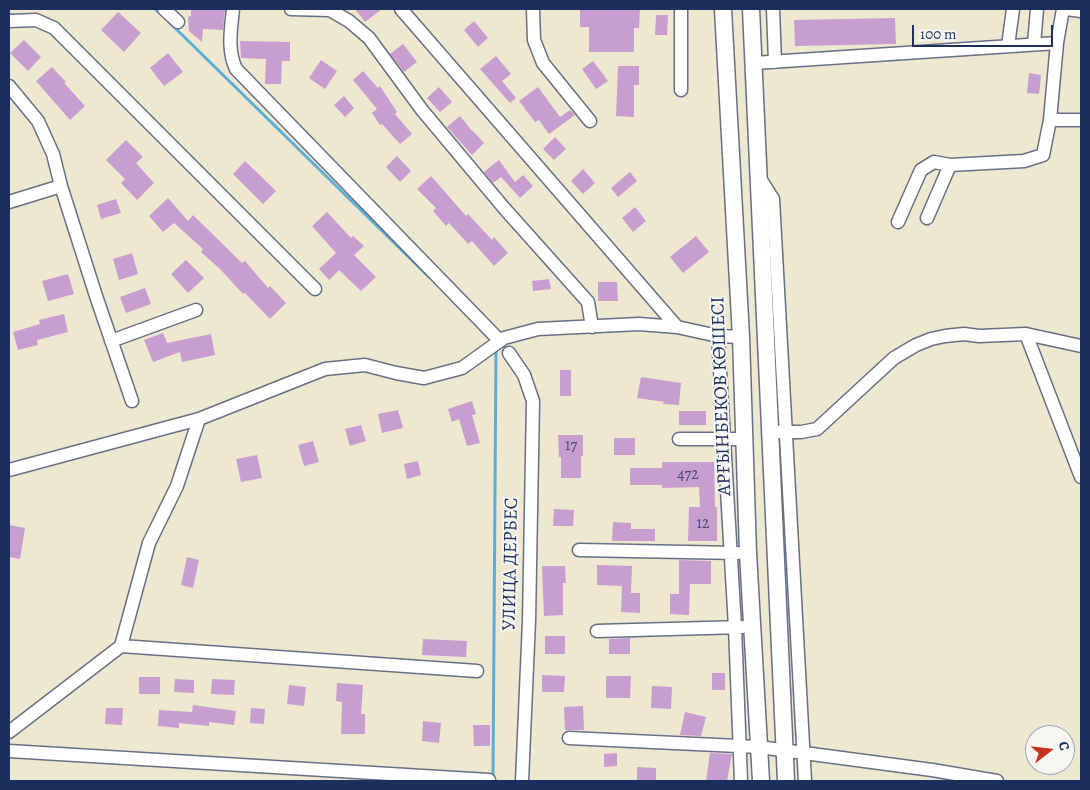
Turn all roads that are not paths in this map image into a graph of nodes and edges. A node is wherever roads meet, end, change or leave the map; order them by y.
1 (164, 9) edge
2 (233, 9) edge
3 (292, 9) edge
4 (401, 9) edge
5 (533, 9) edge
6 (681, 9) edge
7 (723, 9) edge
8 (752, 9) edge
9 (774, 9) edge
10 (1013, 9) edge
11 (1037, 9) edge
12 (1063, 9) edge
13 (1067, 9) edge
14 (1081, 11) edge
15 (9, 21) edge
16 (178, 22) dead end
17 (1056, 42) junction
18 (1034, 44) junction
19 (1008, 46) junction
20 (775, 62) junction
21 (754, 63) junction
22 (9, 86) edge
23 (681, 90) dead end
24 (1050, 120) junction
25 (1081, 120) edge
26 (590, 121) dead end
27 (950, 165) junction
28 (61, 186) junction
29 (9, 202) edge
30 (927, 218) dead end
31 (898, 222) dead end
32 (315, 289) dead end
33 (196, 310) dead end
34 (677, 326) junction
35 (592, 327) junction
36 (1026, 334) junction
37 (718, 336) junction
38 (741, 336) junction
39 (111, 341) junction
40 (500, 341) junction
41 (1081, 346) edge
42 (509, 353) dead end
43 (132, 401) dead end
44 (199, 420) junction
45 (778, 432) junction
46 (679, 439) dead end
47 (724, 439) junction
48 (745, 439) junction
49 (9, 470) edge
50 (1081, 477) edge
51 (579, 550) dead end
52 (730, 553) junction
53 (748, 553) junction
54 (735, 627) junction
55 (753, 627) junction
56 (596, 631) dead end
57 (121, 646) junction
58 (477, 671) dead end
59 (9, 732) edge
60 (569, 738) dead end
61 (740, 746) junction
62 (760, 747) junction
63 (785, 750) junction
64 (9, 751) edge
65 (804, 752) junction
66 (972, 779) edge
67 (489, 780) dead end
68 (522, 781) edge
69 (741, 781) edge
70 (761, 781) edge
71 (786, 781) edge
72 (805, 781) edge
73 (997, 781) edge

1 - 16 street
2 - 40 street
3 - 35 street
4 - 34 street
5 - 26 street
6 - 23 street
7 - 38 main road, АРҒЫНБЕКОВ КӨШЕСІ
8 - 21 main road
9 - 20 street
10 - 19 street
11 - 18 street
12 - 17 street
13 - 14 street
15 - 32 street
17 - 18 street
17 - 24 street
18 - 19 street
19 - 20 street
20 - 21 street
21 - 45 main road
22 - 28 street
24 - 25 street
24 - 27 street
27 - 30 street
27 - 31 street
28 - 29 street
28 - 39 street
33 - 39 street
34 - 35 street
34 - 37 street
35 - 40 street
36 - 41 street
36 - 45 street
36 - 50 street
37 - 38 street
37 - 47 street
38 - 48 main road, АРҒЫНБЕКОВ КӨШЕСІ
39 - 43 street
40 - 44 street
42 - 68 street, УЛИЦА ДЕРБЕС
44 - 49 street
44 - 57 street
45 - 63 main road
45 - 65 street
46 - 47 street
47 - 48 street
47 - 52 street
48 - 53 main road, АРҒЫНБЕКОВ КӨШЕСІ
51 - 52 street
52 - 53 street
52 - 54 street
53 - 55 main road, АРҒЫНБЕКОВ КӨШЕСІ
54 - 55 street
54 - 56 street
54 - 61 street
55 - 62 main road, АРҒЫНБЕКОВ КӨШЕСІ
57 - 58 street
57 - 59 street
60 - 61 street
61 - 62 street
61 - 69 street
62 - 63 street
62 - 70 main road, АРҒЫНБЕКОВ КӨШЕСІ
63 - 65 street
63 - 71 main road
64 - 67 street
65 - 66 street
65 - 72 street
66 - 73 street

